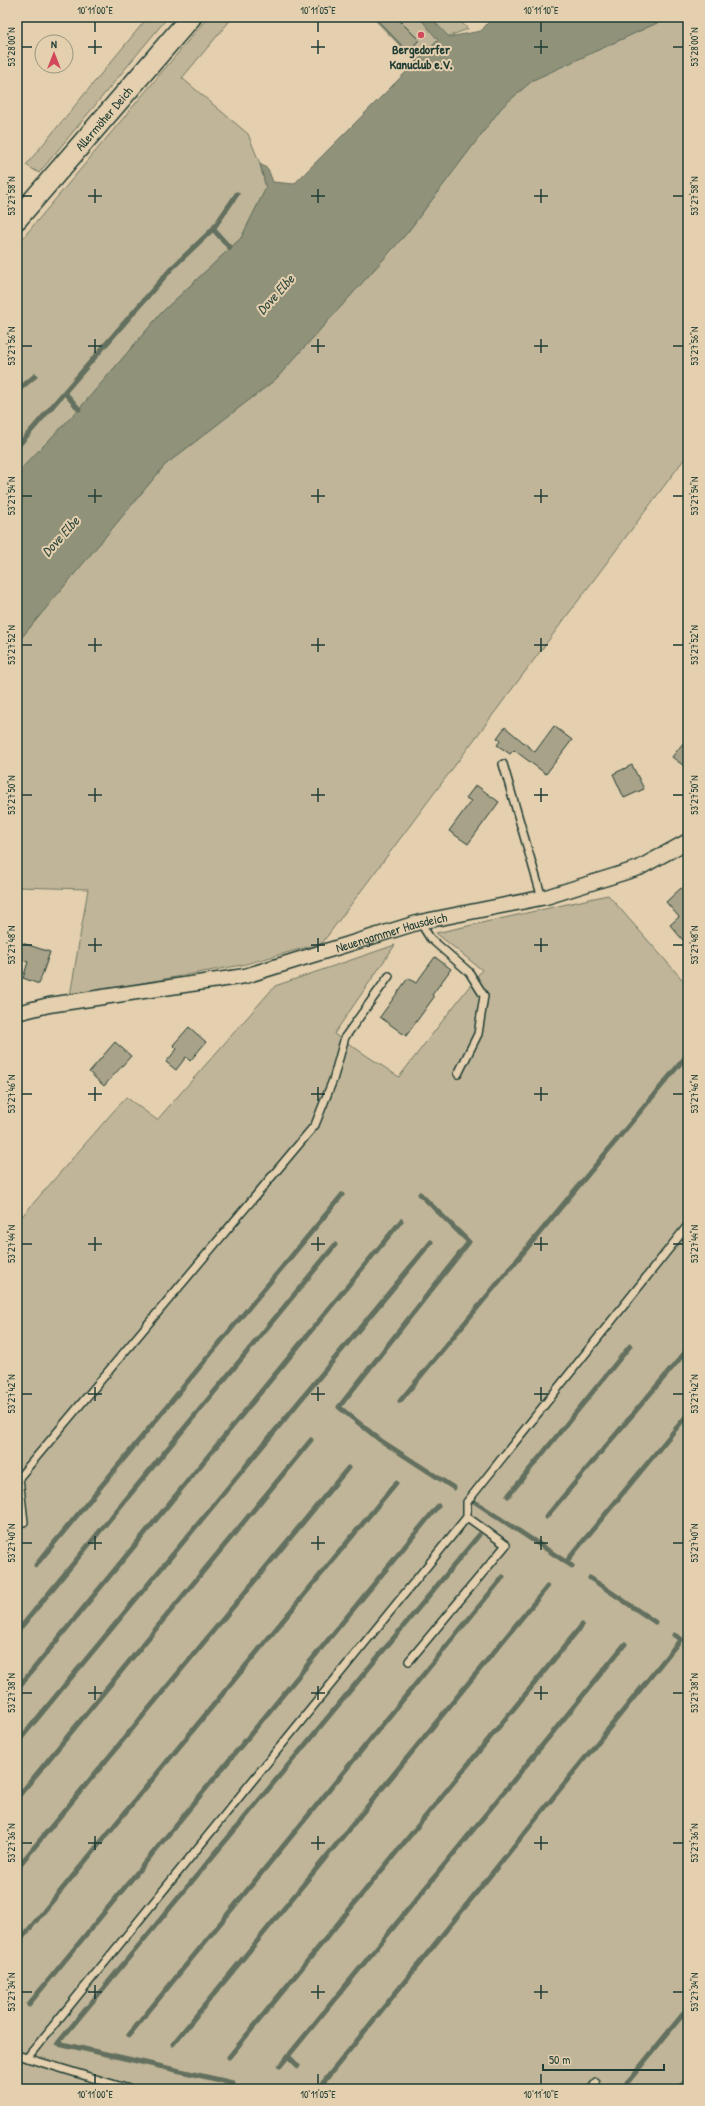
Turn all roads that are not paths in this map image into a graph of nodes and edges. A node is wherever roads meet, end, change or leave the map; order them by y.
1 (191, 17) edge
2 (17, 219) edge
3 (502, 764) dead end
4 (688, 842) edge
5 (542, 898) junction
6 (420, 922) junction
7 (389, 976) dead end
8 (17, 1013) edge
9 (458, 1074) dead end
10 (688, 1225) edge
11 (18, 1479) edge
12 (467, 1517) junction
13 (24, 1522) dead end
14 (409, 1661) dead end
15 (17, 2055) edge
16 (27, 2058) junction
17 (596, 2083) dead end
18 (129, 2089) edge
19 (591, 2089) edge

1 - 2 street, Allermöher Deich
3 - 5 lane
4 - 5 street, Neuengammer Hausdeich
5 - 6 street, Neuengammer Hausdeich
6 - 8 street, Neuengammer Hausdeich
6 - 9 lane
7 - 11 lane
10 - 12 lane
11 - 13 lane
12 - 14 lane
12 - 16 lane
15 - 16 lane
16 - 18 lane
17 - 19 lane

